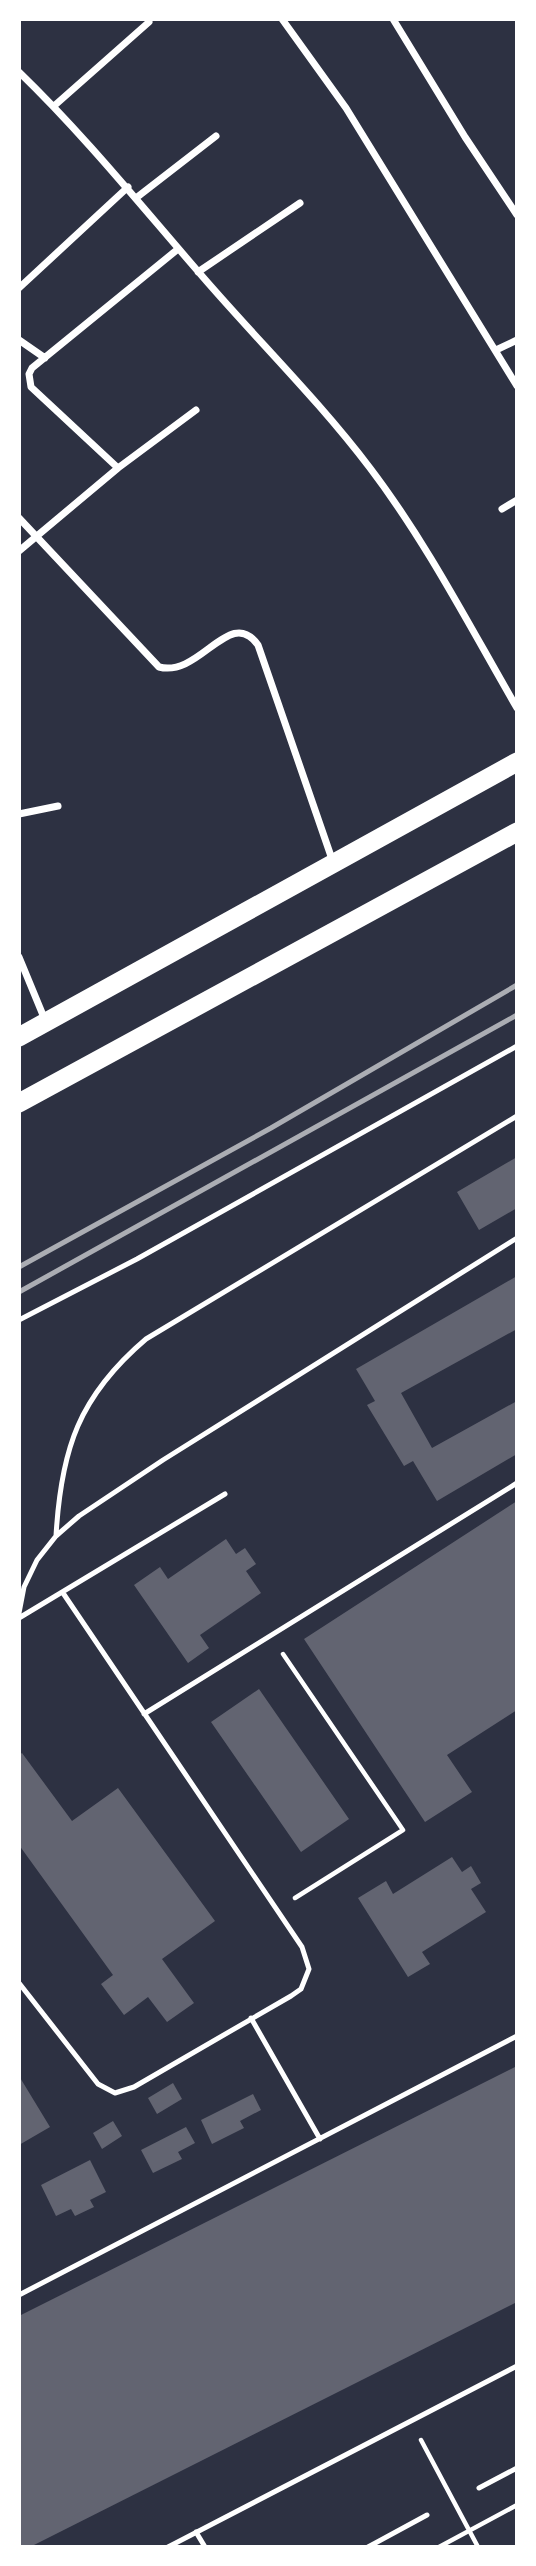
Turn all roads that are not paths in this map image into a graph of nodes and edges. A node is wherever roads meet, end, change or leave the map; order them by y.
1 (282, 19) edge
2 (393, 19) edge
3 (149, 22) dead end
4 (19, 72) edge
5 (54, 106) junction
6 (216, 136) dead end
7 (128, 187) junction
8 (136, 198) junction
9 (300, 203) dead end
10 (517, 215) edge
11 (178, 249) junction
12 (198, 272) junction
13 (19, 288) edge
14 (19, 340) edge
15 (517, 340) edge
16 (496, 350) junction
17 (45, 358) junction
18 (517, 386) edge
19 (197, 410) dead end
20 (118, 468) junction
21 (517, 500) edge
22 (502, 509) dead end
23 (19, 518) edge
24 (37, 535) junction
25 (19, 551) edge
26 (517, 708) edge
27 (517, 762) edge
28 (58, 806) dead end
29 (19, 814) edge
30 (517, 832) edge
31 (333, 862) junction
32 (19, 957) edge
33 (47, 1024) junction
34 (19, 1037) edge
35 (517, 1046) edge
36 (19, 1103) edge
37 (517, 1116) edge
38 (517, 1238) edge
39 (19, 1320) edge
40 (517, 1483) edge
41 (225, 1494) dead end
42 (56, 1536) junction
43 (63, 1593) junction
44 (19, 1615) edge
45 (144, 1714) junction
46 (19, 1983) edge
47 (251, 2018) junction
48 (517, 2036) edge
49 (320, 2138) junction
50 (19, 2295) edge
51 (517, 2366) edge
52 (517, 2468) edge
53 (479, 2488) dead end
54 (427, 2515) dead end
55 (196, 2532) junction
56 (168, 2547) edge
57 (205, 2547) edge
58 (368, 2547) edge

1 - 16 street
2 - 10 street
3 - 5 street
4 - 5 street
5 - 7 street
6 - 8 street
7 - 8 street
7 - 13 street
8 - 11 street
9 - 12 street
11 - 12 street
11 - 17 street
12 - 26 street
14 - 17 street
15 - 16 street
16 - 18 street
17 - 20 street
19 - 20 street
20 - 24 street
21 - 22 street
23 - 24 street
24 - 25 street
24 - 31 street
27 - 31 highway
28 - 29 street
30 - 36 highway
31 - 33 highway
32 - 33 street
33 - 34 highway
35 - 39 lane
37 - 42 lane
38 - 42 lane
40 - 45 lane
41 - 43 lane
42 - 44 lane
43 - 44 lane
43 - 45 lane
45 - 47 lane
46 - 47 lane
47 - 49 lane
48 - 49 lane
49 - 50 lane
51 - 55 lane
52 - 53 lane
54 - 58 lane
55 - 56 lane
55 - 57 lane

